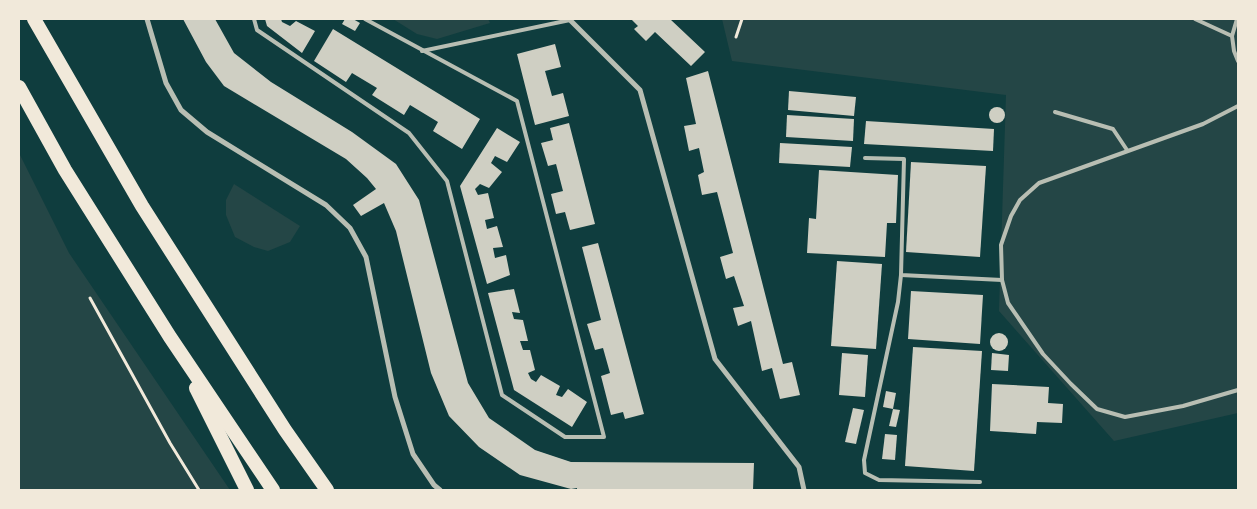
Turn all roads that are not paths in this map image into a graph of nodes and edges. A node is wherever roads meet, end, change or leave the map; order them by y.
1 (34, 19) edge
2 (147, 19) edge
3 (254, 19) edge
4 (365, 19) edge
5 (570, 19) edge
6 (1195, 19) edge
7 (1237, 19) edge
8 (1232, 36) junction
9 (422, 51) junction
10 (1238, 61) edge
11 (19, 87) edge
12 (1238, 106) edge
13 (1055, 112) dead end
14 (1127, 150) junction
15 (865, 158) dead end
16 (901, 275) junction
17 (1002, 280) junction
18 (170, 337) junction
19 (1238, 390) edge
20 (980, 482) dead end
21 (247, 490) edge
22 (273, 490) edge
23 (327, 490) edge
24 (440, 490) edge
25 (804, 490) edge

1 - 23 highway
2 - 24 street
3 - 9 lane
4 - 9 lane
5 - 9 lane
5 - 25 street
6 - 8 lane
7 - 8 lane
8 - 10 lane
11 - 18 highway
12 - 14 lane
13 - 14 lane
14 - 17 lane
15 - 16 lane
16 - 17 lane
16 - 20 lane
17 - 19 lane
18 - 21 highway
18 - 22 highway

